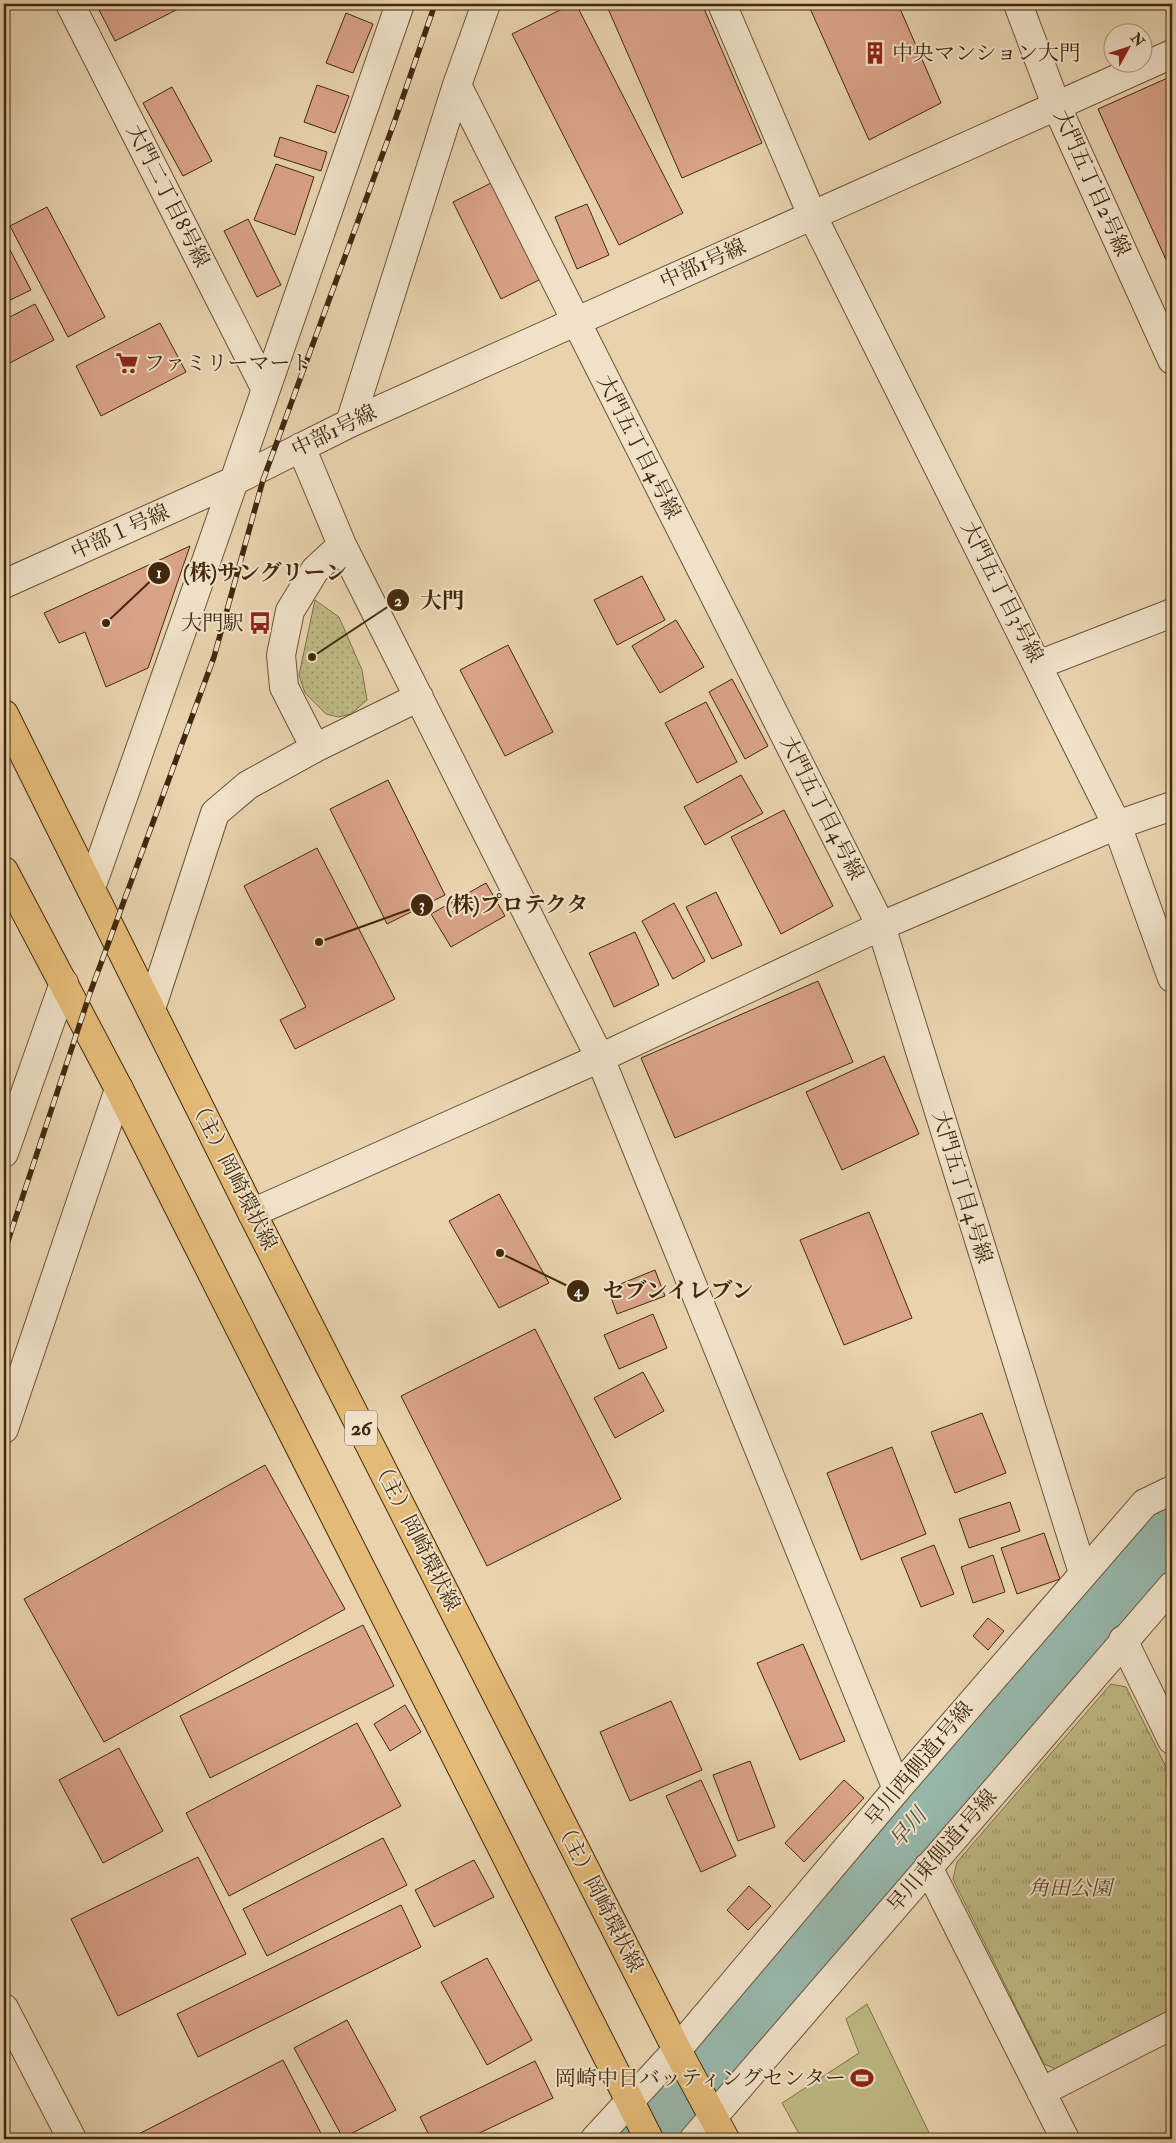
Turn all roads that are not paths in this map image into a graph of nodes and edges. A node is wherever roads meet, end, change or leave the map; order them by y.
1 (70, 4) edge
2 (399, 4) edge
3 (486, 4) edge
4 (722, 4) edge
5 (1018, 4) edge
6 (1172, 54) edge
7 (456, 85) junction
8 (1056, 105) junction
9 (812, 215) junction
10 (576, 322) junction
11 (1172, 360) edge
12 (265, 388) junction
13 (350, 423) junction
14 (301, 447) junction
15 (236, 480) junction
16 (342, 544) junction
17 (4, 584) edge
18 (1172, 613) edge
19 (1038, 664) junction
20 (419, 698) junction
21 (4, 714) edge
22 (314, 748) junction
23 (1172, 806) edge
24 (1117, 825) junction
25 (4, 871) edge
26 (91, 888) junction
27 (881, 926) junction
28 (1172, 978) edge
29 (64, 983) junction
30 (151, 1009) junction
31 (600, 1058) junction
32 (119, 1089) junction
33 (4, 1153) edge
34 (252, 1213) junction
35 (4, 1429) edge
36 (1172, 1490) edge
37 (1083, 1573) junction
38 (1172, 1586) edge
39 (1123, 1640) junction
40 (1172, 1740) edge
41 (897, 1789) junction
42 (928, 1867) junction
43 (4, 2008) edge
44 (1172, 2025) edge
45 (677, 2050) junction
46 (1041, 2092) junction
47 (630, 2102) junction
48 (719, 2128) edge
49 (72, 2139) edge
50 (595, 2139) edge
51 (649, 2139) edge
52 (694, 2139) edge
53 (1065, 2139) edge

1 - 12 street, 大門二丁目8号線
2 - 12 street
3 - 7 street
4 - 9 street, 大門五丁目3号線
5 - 8 street, 大門五丁目2号線
6 - 8 street, 中部1号線
7 - 10 street, 大門五丁目4号線
7 - 13 street
8 - 9 street, 中部1号線
8 - 11 street, 大門五丁目2号線
9 - 10 street, 中部1号線
9 - 19 street, 大門五丁目3号線
10 - 13 street, 中部1号線
10 - 27 street, 大門五丁目4号線
12 - 15 street
13 - 14 street, 中部1号線
14 - 15 street, 中部1号線
14 - 16 street
15 - 17 street, 中部１号線
15 - 26 street
16 - 20 street
16 - 22 street
18 - 19 street
19 - 24 street, 大門五丁目3号線
20 - 22 street
20 - 31 street
21 - 26 main road, （主）岡崎環状線 / 26
22 - 30 street
23 - 24 street
24 - 27 street
24 - 28 street, 大門五丁目3号線
25 - 29 main road
26 - 30 main road, （主）岡崎環状線 / 26
27 - 31 street
27 - 37 street, 大門五丁目4号線
29 - 32 main road
29 - 33 street
30 - 34 main road, （主）岡崎環状線 / 26
31 - 34 street
31 - 41 street
32 - 35 street
32 - 47 main road
34 - 45 main road, （主）岡崎環状線 / 26
36 - 37 street, 早川西側道1号線
37 - 41 street, 早川西側道1号線
38 - 39 street, 早川東側道1号線
39 - 40 street
39 - 42 street, 早川東側道1号線
41 - 45 street, 早川西側道1号線
42 - 46 street
42 - 48 street, 早川東側道1号線
43 - 49 street
44 - 46 street
45 - 47 street, 早川西側道1号線
45 - 48 main road, （主）岡崎環状線 / 26
46 - 53 street
47 - 50 street, 早川西側道1号線
47 - 51 main road
48 - 52 street, 早川東側道1号線

